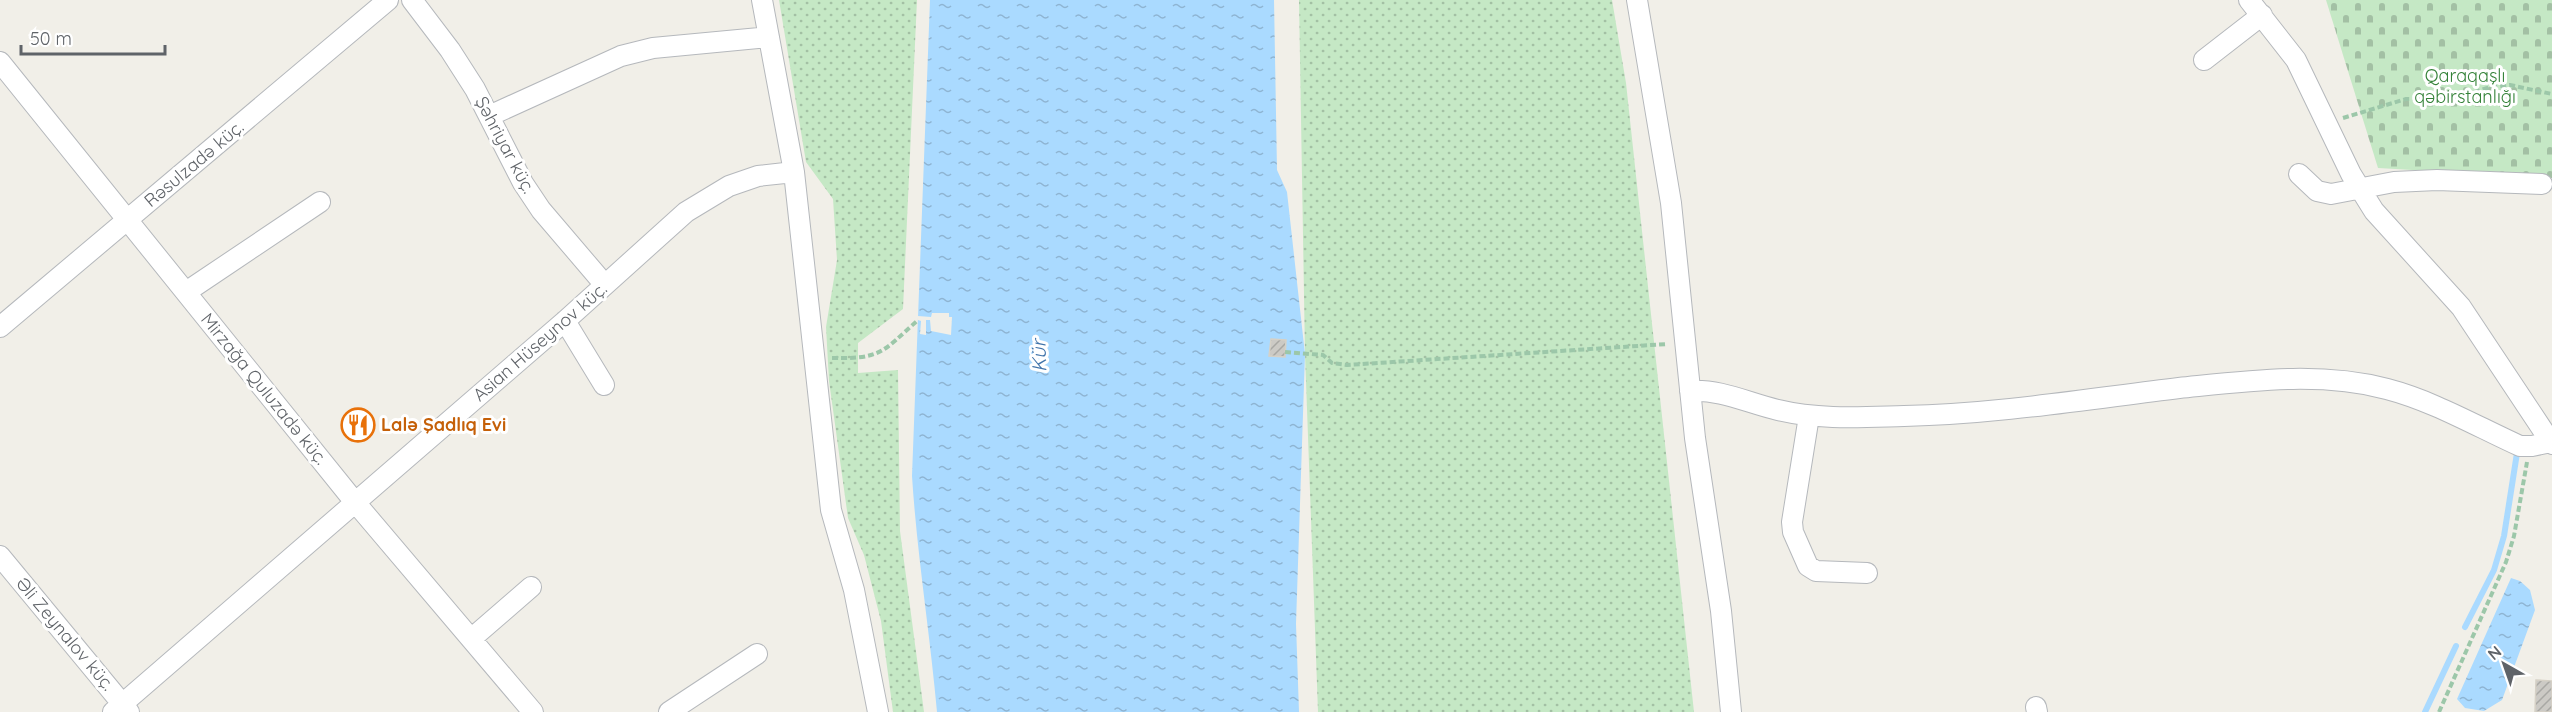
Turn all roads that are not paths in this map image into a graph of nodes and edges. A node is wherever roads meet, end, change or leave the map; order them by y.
1 (388, 0) edge
2 (412, 0) edge
3 (762, 0) edge
4 (1637, 0) edge
5 (2255, 7) edge
6 (769, 37) junction
7 (2204, 60) dead end
8 (0, 62) edge
9 (489, 116) junction
10 (794, 172) junction
11 (2299, 174) dead end
12 (2542, 184) dead end
13 (2360, 190) junction
14 (320, 202) dead end
15 (128, 220) junction
16 (605, 285) junction
17 (186, 292) junction
18 (565, 321) junction
19 (0, 327) edge
20 (604, 385) dead end
21 (1690, 391) junction
22 (1809, 416) junction
23 (2545, 444) edge
24 (354, 501) junction
25 (0, 556) edge
26 (1867, 573) dead end
27 (531, 587) dead end
28 (471, 639) junction
29 (757, 654) dead end
30 (121, 709) edge
31 (533, 712) edge
32 (669, 712) edge
33 (878, 712) edge
34 (1731, 712) edge

1 - 15 street, Rəsulzadə küç.
2 - 9 street, Şəhriyar küç.
3 - 6 street
4 - 21 street
5 - 7 street
5 - 13 street
6 - 9 street
6 - 10 street
8 - 15 street, Mirzağa Quluzadə küç.
9 - 16 street, Şəhriyar küç.
10 - 16 street, Asian Hüseynov küç.
10 - 33 street
11 - 13 street
12 - 13 street
13 - 23 street
14 - 17 street
15 - 17 street, Mirzağa Quluzadə küç.
15 - 19 street, Rəsulzadə küç.
16 - 18 street, Asian Hüseynov küç.
17 - 24 street, Mirzağa Quluzadə küç.
18 - 20 street
18 - 24 street, Asian Hüseynov küç.
21 - 22 street
21 - 34 street
22 - 23 street
22 - 26 street
24 - 28 street, Mirzağa Quluzadə küç.
24 - 30 street, Asian Hüseynov küç.
25 - 30 street, Əli Zeynalov küç.
27 - 28 street
28 - 31 street, Mirzağa Quluzadə küç.
29 - 32 street

